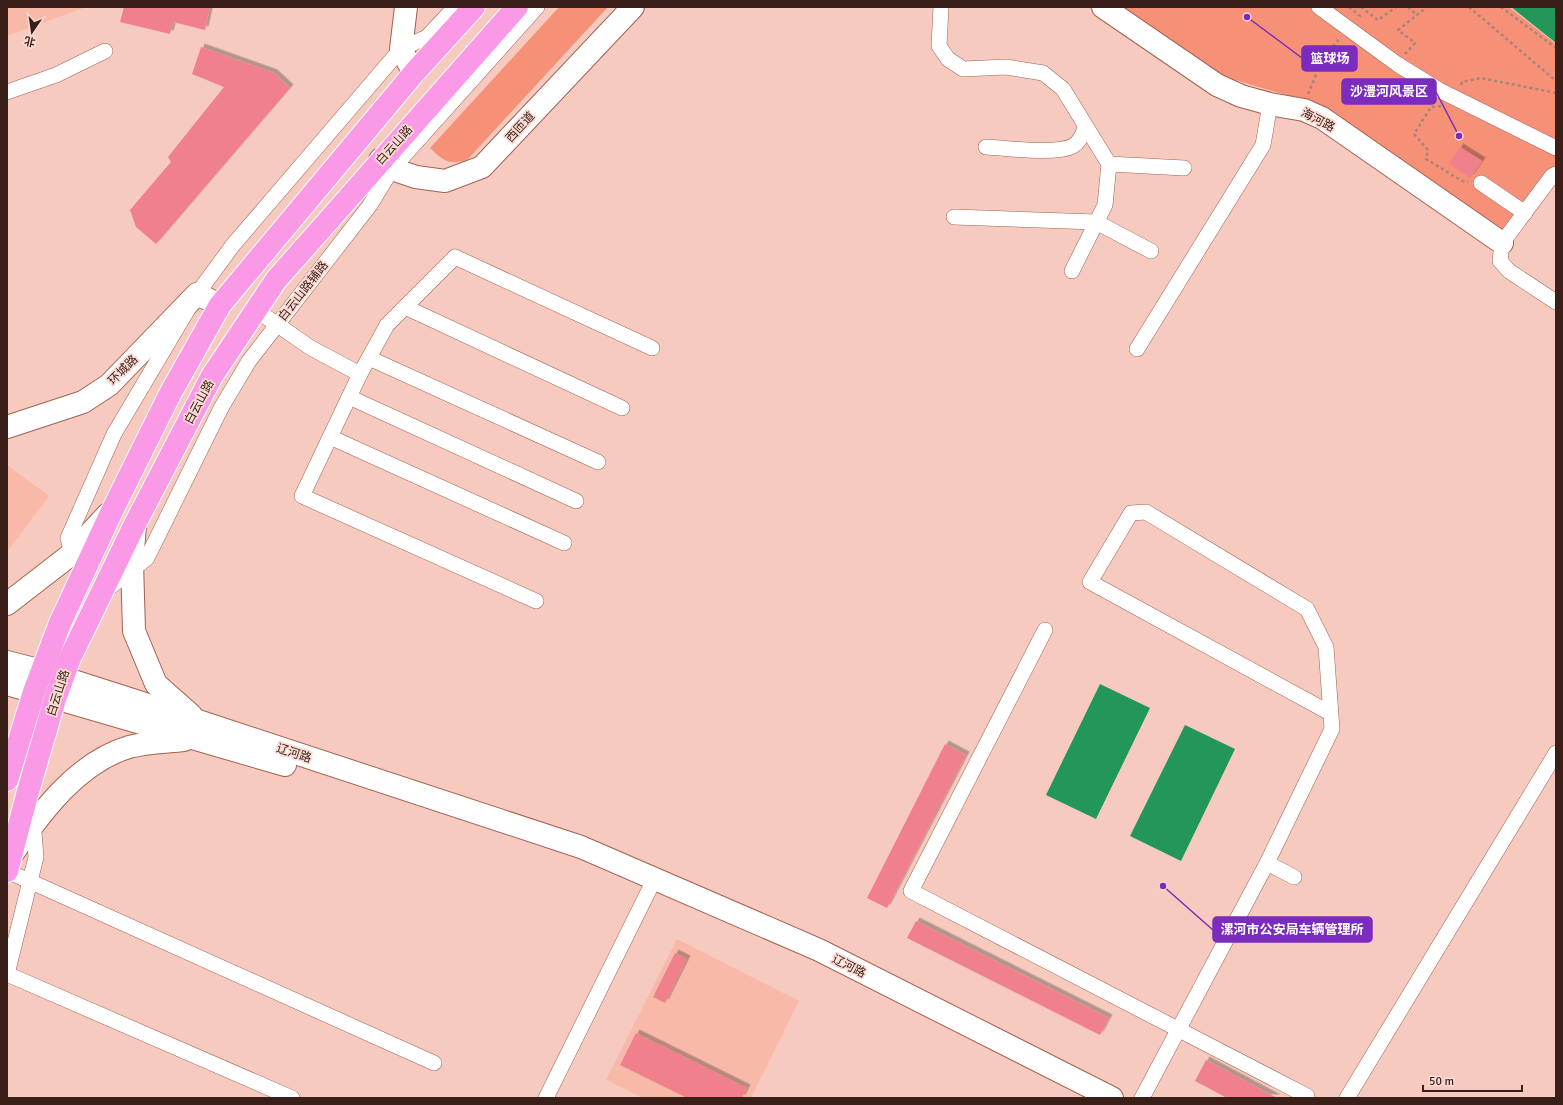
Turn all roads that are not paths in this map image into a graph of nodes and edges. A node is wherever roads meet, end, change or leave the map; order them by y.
1 (406, 7) edge
2 (455, 7) edge
3 (474, 7) edge
4 (517, 7) edge
5 (537, 7) edge
6 (633, 7) edge
7 (941, 7) edge
8 (1103, 7) edge
9 (1319, 7) edge
10 (401, 48) junction
11 (105, 51) dead end
12 (414, 73) junction
13 (7, 92) edge
14 (1270, 104) junction
15 (1085, 128) junction
16 (986, 148) dead end
17 (1556, 148) edge
18 (386, 164) junction
19 (1109, 164) junction
20 (1184, 168) dead end
21 (1556, 174) edge
22 (1481, 183) road end
23 (1525, 213) junction
24 (954, 217) dead end
25 (1096, 222) junction
26 (1502, 243) junction
27 (1151, 251) dead end
28 (1072, 271) dead end
29 (197, 294) junction
30 (1556, 302) edge
31 (220, 305) junction
32 (405, 307) junction
33 (256, 310) junction
34 (277, 325) junction
35 (652, 348) dead end
36 (1137, 349) dead end
37 (369, 358) junction
38 (360, 374) junction
39 (349, 397) junction
40 (622, 408) dead end
41 (7, 427) edge
42 (330, 437) junction
43 (598, 462) dead end
44 (576, 501) dead end
45 (112, 511) junction
46 (135, 524) junction
47 (564, 543) dead end
48 (72, 554) junction
49 (132, 570) junction
50 (78, 585) junction
51 (101, 594) junction
52 (536, 601) dead end
53 (7, 604) edge
54 (1045, 630) dead end
55 (7, 662) edge
56 (42, 671) junction
57 (62, 678) junction
58 (7, 684) edge
59 (34, 692) junction
60 (55, 699) junction
61 (1330, 713) junction
62 (195, 730) junction
63 (1556, 753) edge
64 (7, 780) edge
65 (27, 794) junction
66 (33, 823) junction
67 (1267, 863) junction
68 (8, 866) edge
69 (1294, 877) dead end
70 (655, 878) junction
71 (30, 881) junction
72 (7, 974) edge
73 (1179, 1029) junction
74 (434, 1063) dead end
75 (1102, 1096) edge
76 (1307, 1096) dead end
77 (292, 1098) edge
78 (546, 1098) edge
79 (1142, 1098) edge
80 (1347, 1098) edge

1 - 10 street
2 - 10 street
3 - 12 highway, 白云山路
4 - 18 highway, 白云山路
5 - 18 street, 白云山路辅路
6 - 18 street, 西匝道
7 - 15 street
8 - 14 street, 海河路
9 - 17 street
10 - 12 street
10 - 29 street
11 - 13 street
12 - 31 highway, 白云山路
14 - 26 street, 海河路
14 - 36 street
15 - 16 street
15 - 19 street
18 - 33 highway, 白云山路
18 - 34 street, 白云山路辅路
19 - 20 street
19 - 25 street
21 - 23 street
22 - 23 street
23 - 26 street
24 - 25 street
25 - 27 street
25 - 28 street
26 - 30 street
29 - 31 street
29 - 41 street, 环城路
29 - 48 street
31 - 45 highway, 白云山路
32 - 35 street
32 - 37 street
32 - 40 street
33 - 34 street
33 - 46 highway, 白云山路
34 - 38 street
34 - 49 street, 白云山路辅路
37 - 38 street
37 - 43 street
38 - 39 street
39 - 42 street
39 - 44 street
42 - 47 street
42 - 52 street
45 - 48 street
45 - 50 highway, 白云山路
46 - 49 street
46 - 51 highway, 白云山路
48 - 50 street
48 - 53 street
49 - 51 street, 白云山路辅路
49 - 62 street
50 - 56 highway, 白云山路
51 - 57 highway, 白云山路
54 - 73 street
55 - 56 street, 辽河路
56 - 57 street, 辽河路
56 - 59 highway, 白云山路
57 - 60 highway, 白云山路
57 - 62 street, 辽河路
58 - 59 street, 辽河路
59 - 60 street, 辽河路
59 - 64 highway, 白云山路
60 - 62 street, 辽河路
60 - 65 highway, 白云山路
61 - 61 street
61 - 67 street
62 - 66 street
62 - 70 street, 辽河路
63 - 80 street
65 - 66 street
65 - 68 highway, 白云山路
66 - 68 street
66 - 71 street
67 - 69 street
67 - 73 street
68 - 71 street
70 - 75 street, 辽河路
70 - 78 street
71 - 72 street
71 - 74 street
72 - 77 street
73 - 76 street
73 - 79 street

